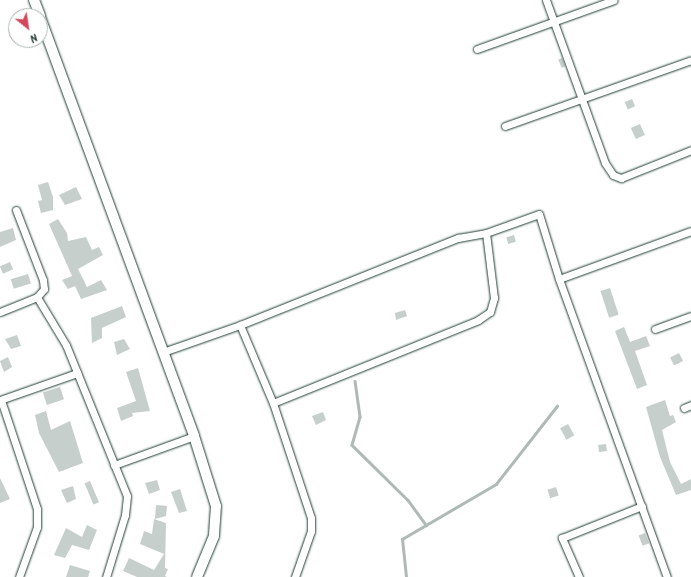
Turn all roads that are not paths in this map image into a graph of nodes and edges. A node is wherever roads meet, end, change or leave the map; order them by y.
1 (546, 0) edge
2 (614, 0) edge
3 (553, 22) junction
4 (48, 38) edge
5 (477, 49) dead end
6 (691, 60) edge
7 (583, 100) junction
8 (505, 126) dead end
9 (691, 150) edge
10 (16, 210) dead end
11 (691, 231) edge
12 (486, 233) junction
13 (559, 279) junction
14 (37, 297) junction
15 (0, 312) edge
16 (691, 316) edge
17 (240, 325) junction
18 (655, 329) dead end
19 (163, 352) junction
20 (77, 373) junction
21 (0, 400) edge
22 (273, 403) junction
23 (691, 405) edge
24 (684, 408) dead end
25 (194, 436) junction
26 (114, 465) junction
27 (642, 506) junction
28 (19, 577) edge
29 (106, 577) edge
30 (197, 577) edge
31 (295, 577) edge
32 (579, 577) edge
33 (667, 577) edge

1 - 3 street
2 - 3 street
3 - 5 street
3 - 7 street
4 - 19 street
6 - 7 street
7 - 8 street
7 - 9 street
10 - 14 street
11 - 13 street
12 - 13 street
12 - 17 street
12 - 22 street
13 - 27 street
14 - 15 street
14 - 20 street
16 - 18 street
17 - 19 street
17 - 22 street
19 - 25 street
20 - 21 street
20 - 26 street
21 - 28 street
22 - 31 street
23 - 24 street
25 - 26 street
25 - 30 street
26 - 29 street
27 - 32 street
27 - 33 street

